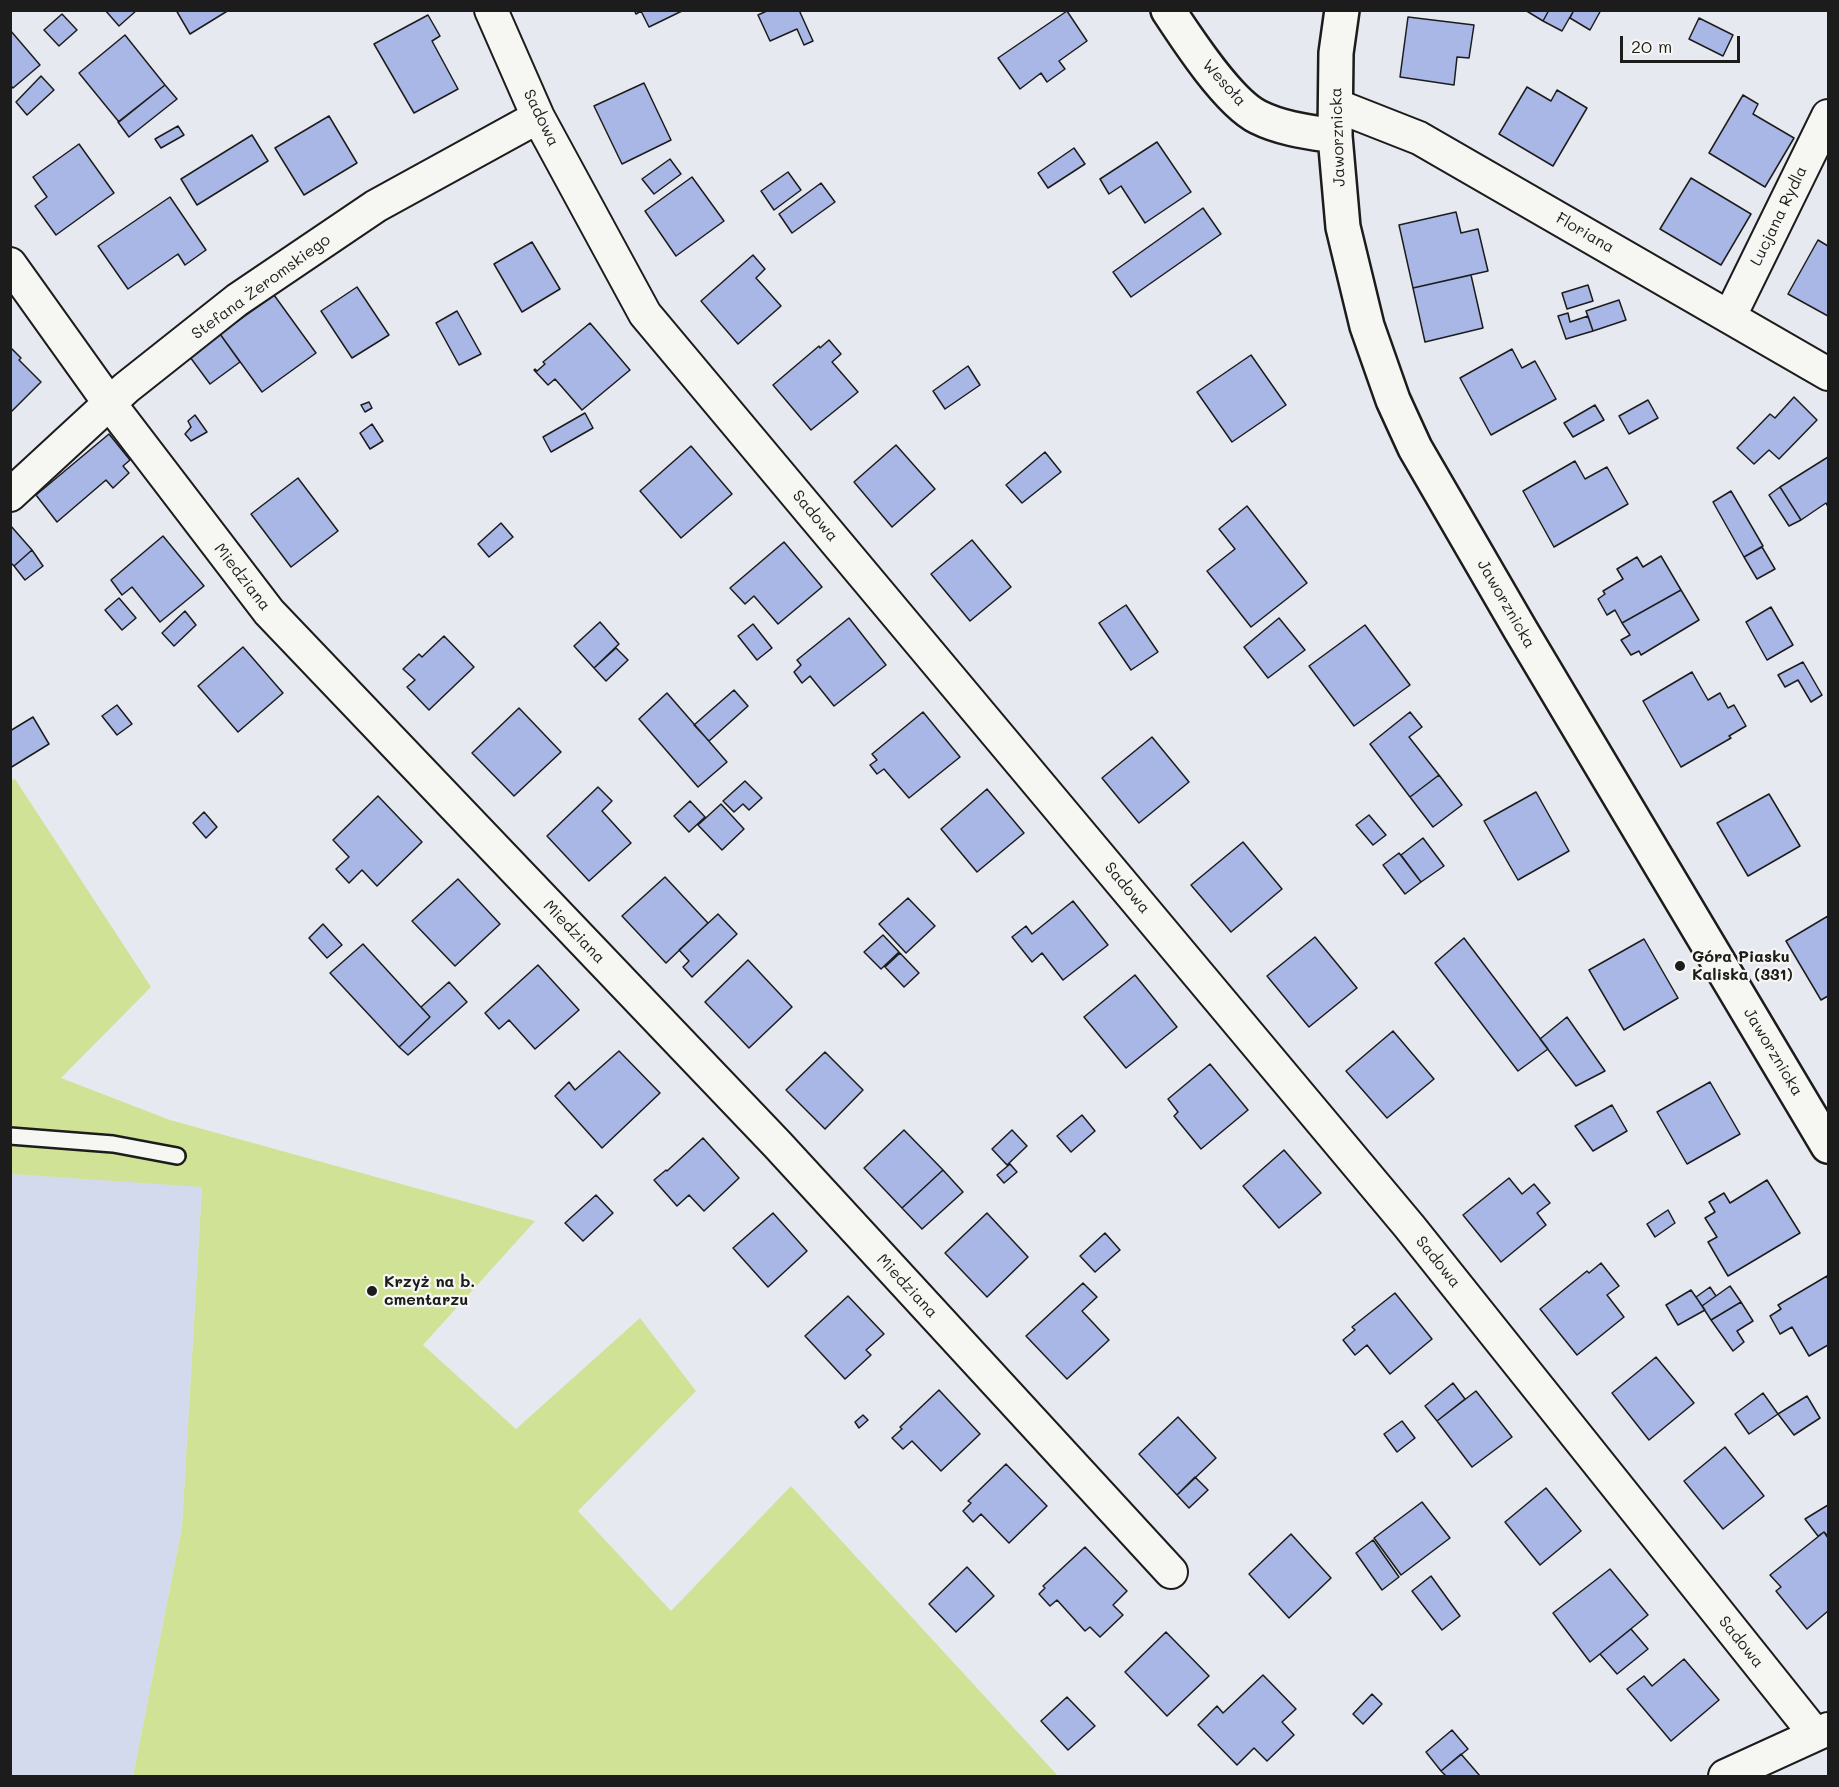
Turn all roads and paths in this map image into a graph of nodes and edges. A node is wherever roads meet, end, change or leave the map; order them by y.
1 (491, 10) edge
2 (1168, 10) edge
3 (1342, 10) edge
4 (1828, 116) edge
5 (538, 117) junction
6 (1335, 120) junction
7 (10, 264) edge
8 (1730, 316) junction
9 (1828, 374) edge
10 (110, 404) junction
11 (10, 495) edge
12 (10, 1136) edge
13 (1828, 1146) edge
14 (177, 1156) dead end
15 (1171, 1572) dead end
16 (1822, 1732) edge
17 (1725, 1776) edge

1 - 5 street, Sadowa
2 - 6 street, Wesoła
3 - 6 street, Jaworznicka
4 - 8 street, Lucjana Rydla
5 - 10 street, Stefana Żeromskiego
5 - 16 street, Sadowa
6 - 8 street, Floriana
6 - 13 street, Jaworznicka
7 - 10 street, Miedziana
8 - 9 street, Floriana
10 - 11 street, Stefana Żeromskiego
10 - 15 street, Miedziana
12 - 14 lane
16 - 17 street

